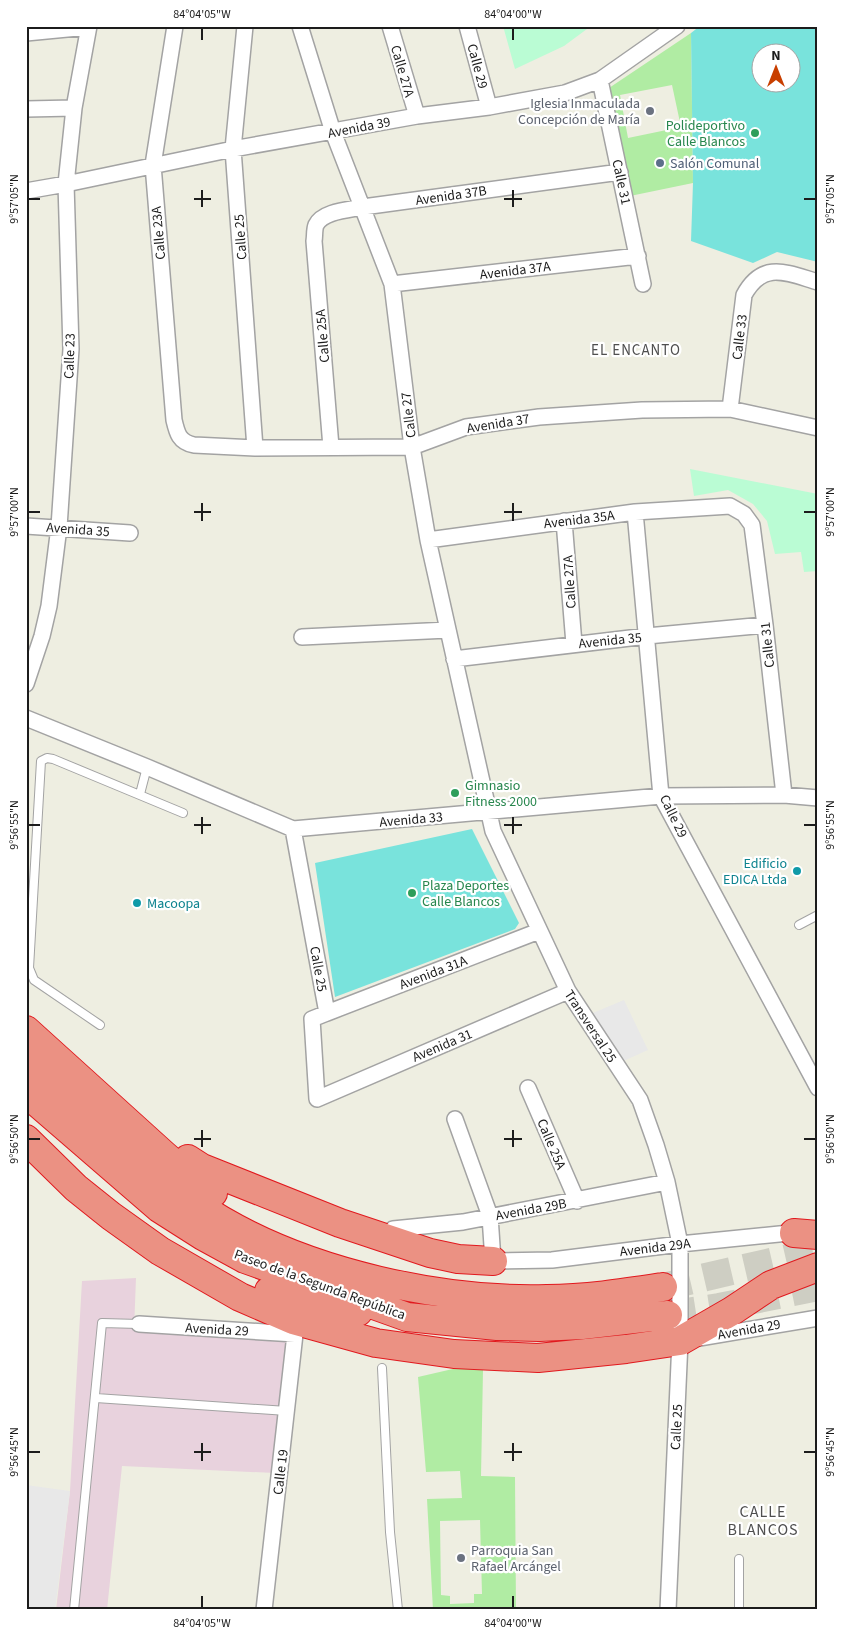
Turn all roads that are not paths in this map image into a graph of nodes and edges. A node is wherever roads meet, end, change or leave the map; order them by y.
1 (175, 26) edge
2 (245, 26) edge
3 (300, 26) edge
4 (390, 26) edge
5 (467, 26) edge
6 (677, 26) edge
7 (88, 27) edge
8 (26, 33) edge
9 (600, 80) junction
10 (489, 107) junction
11 (74, 108) junction
12 (26, 109) edge
13 (417, 116) junction
14 (333, 132) junction
15 (233, 149) junction
16 (152, 165) junction
17 (620, 172) junction
18 (66, 184) junction
19 (26, 191) edge
20 (363, 207) junction
21 (316, 225) joint
22 (638, 256) junction
23 (818, 282) edge
24 (392, 284) junction
25 (643, 284) dead end
26 (730, 409) junction
27 (818, 428) edge
28 (181, 440) joint
29 (412, 447) junction
30 (255, 448) junction
31 (331, 448) junction
32 (730, 506) joint
33 (635, 512) junction
34 (564, 521) junction
35 (26, 526) edge
36 (59, 527) junction
37 (130, 533) dead end
38 (428, 540) junction
39 (766, 625) junction
40 (448, 630) junction
41 (647, 636) junction
42 (302, 637) dead end
43 (574, 644) junction
44 (454, 659) junction
45 (26, 684) edge
46 (26, 718) edge
47 (147, 767) junction
48 (140, 794) junction
49 (784, 795) junction
50 (662, 796) junction
51 (818, 798) edge
52 (487, 812) junction
53 (183, 813) dead end
54 (293, 829) junction
55 (818, 915) edge
56 (799, 924) dead end
57 (539, 931) junction
58 (568, 991) junction
59 (327, 1013) junction
60 (100, 1025) dead end
61 (26, 1030) edge
62 (26, 1066) edge
63 (528, 1088) dead end
64 (818, 1088) edge
65 (26, 1093) edge
66 (116, 1111) junction
67 (455, 1119) dead end
68 (28, 1141) edge
69 (95, 1141) junction
70 (667, 1182) junction
71 (577, 1201) junction
72 (490, 1216) junction
73 (393, 1229) dead end
74 (810, 1232) edge
75 (680, 1244) junction
76 (493, 1261) junction
77 (818, 1267) edge
78 (365, 1276) junction
79 (663, 1287) tunnel mouth
80 (668, 1315) tunnel mouth
81 (407, 1316) junction
82 (818, 1318) edge
83 (139, 1324) joint
84 (295, 1334) joint
85 (680, 1341) junction
86 (382, 1368) dead end
87 (96, 1398) junction
88 (287, 1411) junction
89 (739, 1559) dead end
90 (74, 1610) edge
91 (264, 1610) edge
92 (398, 1610) edge
93 (668, 1610) edge
94 (739, 1610) edge

1 - 16 street, Calle 23A
2 - 15 street, Calle 25
3 - 14 street, Calle 27
4 - 13 street, Calle 27A
5 - 10 street, Calle 29
6 - 9 street, Avenida 39
7 - 8 street
7 - 11 street, Calle 23
9 - 10 street, Avenida 39
9 - 17 street, Calle 31
10 - 13 street, Avenida 39
11 - 12 street
11 - 18 street, Calle 23
13 - 14 street, Avenida 39
14 - 15 street, Avenida 39
14 - 20 street, Calle 27
15 - 16 street, Avenida 39
15 - 30 street, Calle 25
16 - 18 street, Avenida 39
16 - 28 street, Calle 23A
17 - 20 street, Avenida 37B
17 - 22 street, Calle 31
18 - 19 street, Avenida 39
18 - 36 street, Calle 23
20 - 21 street, Avenida 37B
20 - 24 street, Calle 27
21 - 31 street, Calle 25A
22 - 24 street, Avenida 37A
22 - 25 street, Calle 31
23 - 26 street, Calle 33
24 - 29 street, Calle 27
26 - 27 street, Avenida 37
26 - 29 street, Avenida 37
28 - 30 street, Avenida 37
29 - 31 street, Avenida 37
29 - 38 street, Calle 27
30 - 31 street, Avenida 37
32 - 33 street, Avenida 35A
32 - 39 street, Calle 31
33 - 34 street, Avenida 35A
33 - 41 street, Calle 29
34 - 38 street, Avenida 35A
34 - 43 street, Calle 27A
35 - 36 street, Avenida 35
36 - 37 street, Avenida 35
36 - 45 street, Calle 23
38 - 40 street, Calle 27
39 - 41 street, Avenida 35
39 - 49 street, Calle 31
40 - 42 street
40 - 44 street, Calle 27
41 - 43 street, Avenida 35
41 - 50 street, Calle 29
43 - 44 street, Avenida 35
44 - 52 street, Calle 27
46 - 47 street, Avenida 33
47 - 48 lane
47 - 54 street, Avenida 33
48 - 53 lane
48 - 60 lane
49 - 50 street, Avenida 33
49 - 51 street, Avenida 33
50 - 52 street, Avenida 33
50 - 64 street, Calle 29
52 - 54 street, Avenida 33
52 - 57 street, Transversal 25
54 - 59 street, Calle 25
55 - 56 lane
57 - 58 street, Transversal 25
57 - 59 street, Avenida 31A
58 - 59 street, Avenida 31
58 - 70 street, Transversal 25
61 - 66 highway
62 - 69 highway, Paseo de la Segunda República
63 - 71 street, Calle 25A
65 - 69 highway, Paseo de la Segunda República
66 - 76 highway
66 - 78 highway
67 - 72 street
68 - 81 highway
68 - 85 highway
69 - 78 highway, Paseo de la Segunda República
69 - 81 highway, Paseo de la Segunda República
70 - 71 street, Avenida 29B
70 - 75 street, Transversal 25
71 - 72 street, Avenida 29B
72 - 73 street, Avenida 29B
72 - 76 street
74 - 75 street, Avenida 29A
75 - 76 street, Avenida 29A
75 - 85 street, Calle 25
77 - 85 highway
78 - 79 highway, Paseo de la Segunda República
80 - 81 highway, Paseo de la Segunda República
82 - 85 street, Avenida 29
83 - 84 street, Avenida 29
83 - 87 lane
84 - 88 street, Calle 19
85 - 93 street, Calle 25
86 - 92 lane
87 - 88 lane
87 - 90 lane
88 - 91 street, Calle 19
89 - 94 lane

